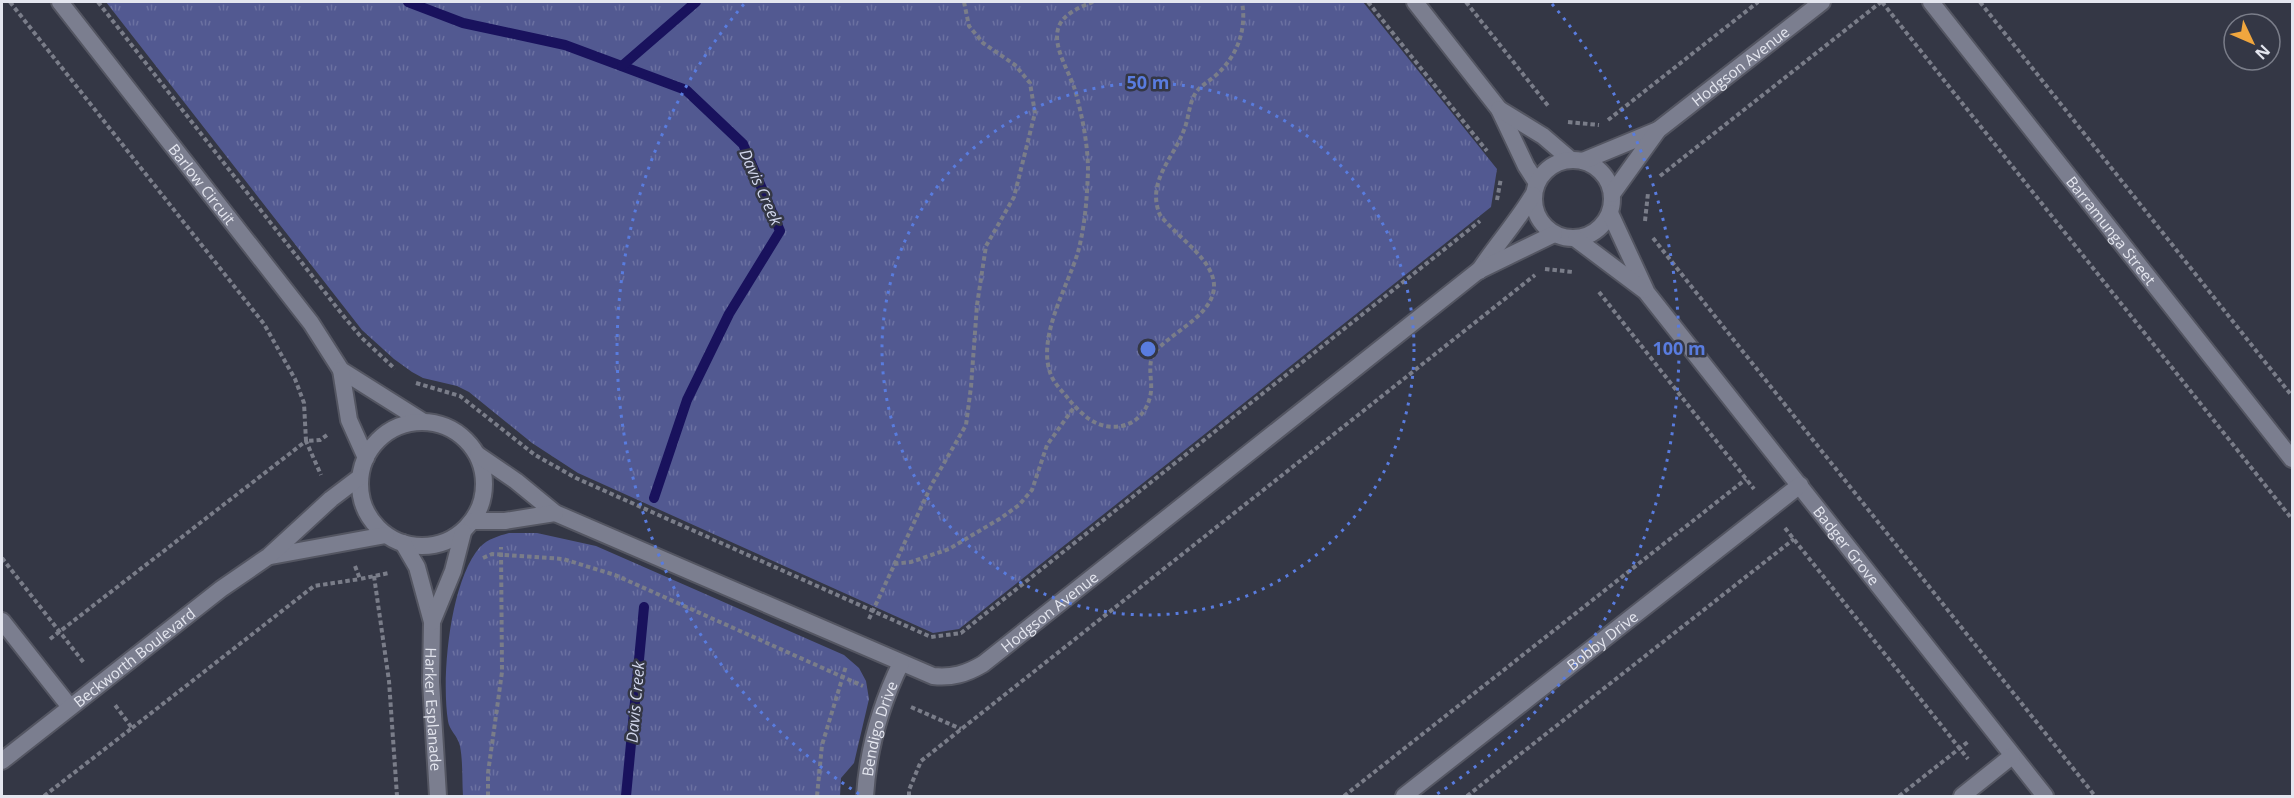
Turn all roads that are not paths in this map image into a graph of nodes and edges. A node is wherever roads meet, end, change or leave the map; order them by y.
1 (60, 2) edge
2 (1415, 2) edge
3 (1822, 2) edge
4 (1931, 2) edge
5 (1499, 109) junction
6 (1658, 130) junction
7 (1577, 160) junction
8 (1535, 189) junction
9 (1612, 194) junction
10 (1610, 213) junction
11 (1554, 234) junction
12 (1576, 239) junction
13 (1479, 271) junction
14 (1647, 292) junction
15 (341, 369) junction
16 (422, 421) junction
17 (478, 455) junction
18 (366, 458) junction
19 (2292, 459) edge
20 (360, 477) junction
21 (1800, 485) junction
22 (555, 513) junction
23 (468, 527) junction
24 (386, 535) junction
25 (403, 543) junction
26 (269, 556) junction
27 (2, 621) edge
28 (432, 622) junction
29 (901, 663) junction
30 (70, 707) junction
31 (2012, 756) junction
32 (2, 761) edge
33 (438, 796) edge
34 (865, 796) edge
35 (1404, 796) edge
36 (1962, 796) edge
37 (2044, 796) edge

1 - 15 street, Barlow Circuit
2 - 5 street
3 - 6 street, Hodgson Avenue
4 - 19 street, Barramunga Street
5 - 7 street
5 - 8 street
6 - 7 street, Hodgson Avenue
6 - 9 street, Hodgson Avenue
7 - 8 street
7 - 9 street
8 - 11 street
8 - 13 street, Hodgson Avenue
9 - 10 street
10 - 12 street
10 - 14 street, Badger Grove
11 - 12 street
11 - 13 street, Hodgson Avenue
12 - 14 street, Badger Grove
13 - 29 street, Hodgson Avenue
14 - 21 street, Badger Grove
15 - 16 street, Barlow Circuit
15 - 18 street, Barlow Circuit
16 - 17 street
16 - 18 street
17 - 22 street, Hodgson Avenue
17 - 23 street
18 - 20 street
20 - 24 street
20 - 26 street, Beckworth Boulevard
21 - 31 street, Badger Grove
21 - 35 street, Bobby Drive
22 - 23 street
22 - 29 street, Hodgson Avenue
23 - 25 street
23 - 28 street, Harker Esplanade
24 - 25 street
24 - 26 street, Beckworth Boulevard
25 - 28 street, Harker Esplanade
26 - 30 street, Beckworth Boulevard
27 - 30 street
28 - 33 street, Harker Esplanade
29 - 34 street, Bendigo Drive
30 - 32 street, Beckworth Boulevard
31 - 36 street
31 - 37 street, Badger Grove

